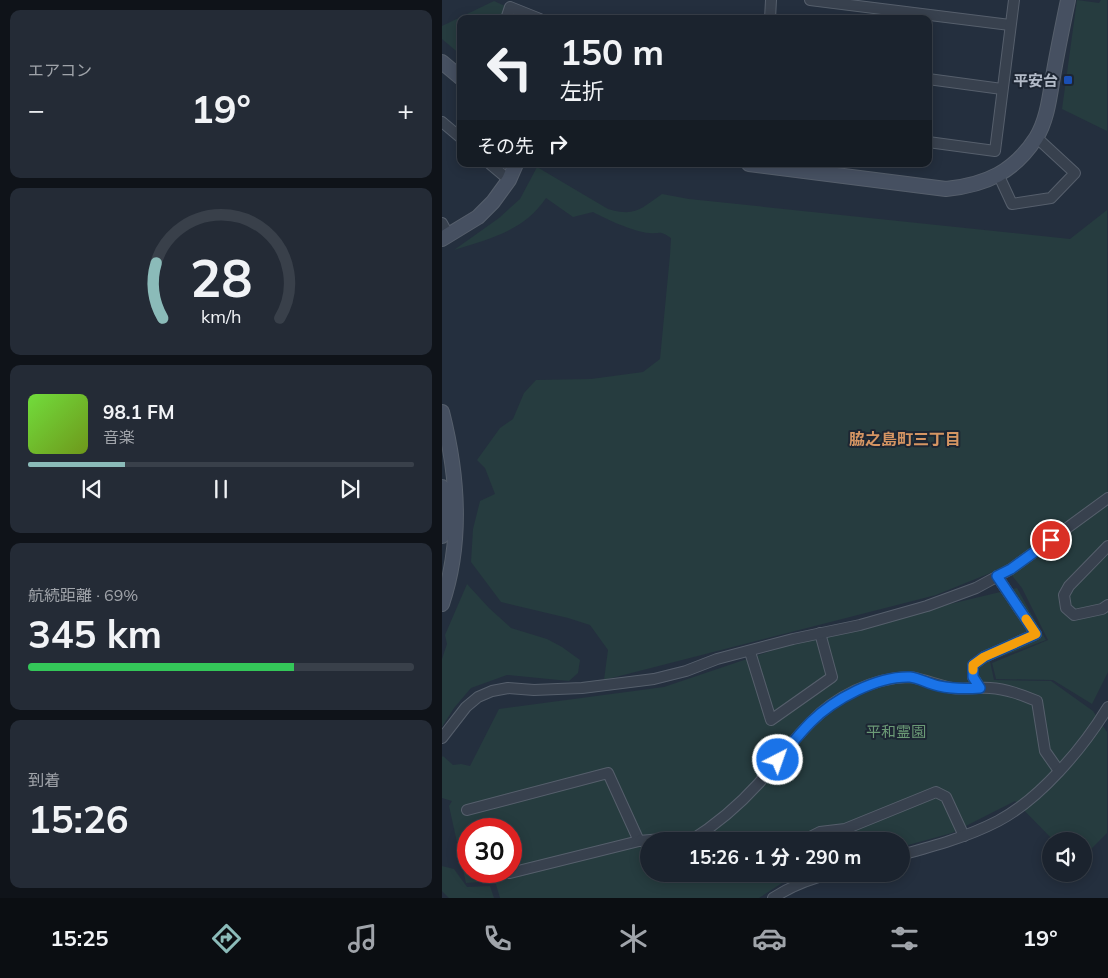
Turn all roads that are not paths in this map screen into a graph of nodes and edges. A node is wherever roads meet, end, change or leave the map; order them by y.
1 (772, 0) edge
2 (810, 0) edge
3 (1014, 0) edge
4 (1068, 0) edge
5 (507, 15) edge
6 (530, 15) edge
7 (770, 15) edge
8 (930, 15) edge
9 (932, 15) edge
10 (1010, 25) junction
11 (442, 62) edge
12 (457, 75) edge
13 (932, 80) edge
14 (1002, 89) junction
15 (442, 122) edge
16 (457, 135) edge
17 (1036, 137) junction
18 (932, 143) edge
19 (494, 167) edge
20 (515, 167) edge
21 (774, 167) edge
22 (999, 176) junction
23 (509, 180) junction
24 (442, 223) edge
25 (446, 237) edge
26 (442, 412) edge
27 (442, 487) edge
28 (1108, 498) edge
29 (442, 536) edge
30 (1108, 546) edge
31 (997, 576) junction
32 (442, 604) edge
33 (1108, 605) edge
34 (820, 633) junction
35 (750, 652) junction
36 (980, 688) junction
37 (1108, 707) edge
38 (442, 738) edge
39 (1059, 771) junction
40 (467, 810) dead end
41 (704, 832) edge
42 (820, 832) edge
43 (964, 836) junction
44 (639, 841) joint
45 (910, 852) edge
46 (522, 870) edge
47 (804, 882) edge
48 (773, 898) edge

1 - 7 street
2 - 8 street
3 - 10 street
4 - 17 street
5 - 6 street
9 - 10 street
10 - 14 street
11 - 12 street
13 - 14 street
14 - 18 street
15 - 16 street
17 - 22 street
17 - 22 street
19 - 23 street
20 - 23 street
21 - 22 street
23 - 25 street
24 - 25 street
26 - 32 street
27 - 29 street
28 - 31 street
30 - 33 street
31 - 34 street
31 - 36 street
34 - 35 street
34 - 35 street
35 - 38 street
36 - 39 street
36 - 41 street
37 - 39 street
39 - 43 street
40 - 44 street
42 - 43 street
43 - 45 street
44 - 46 street
47 - 48 street

